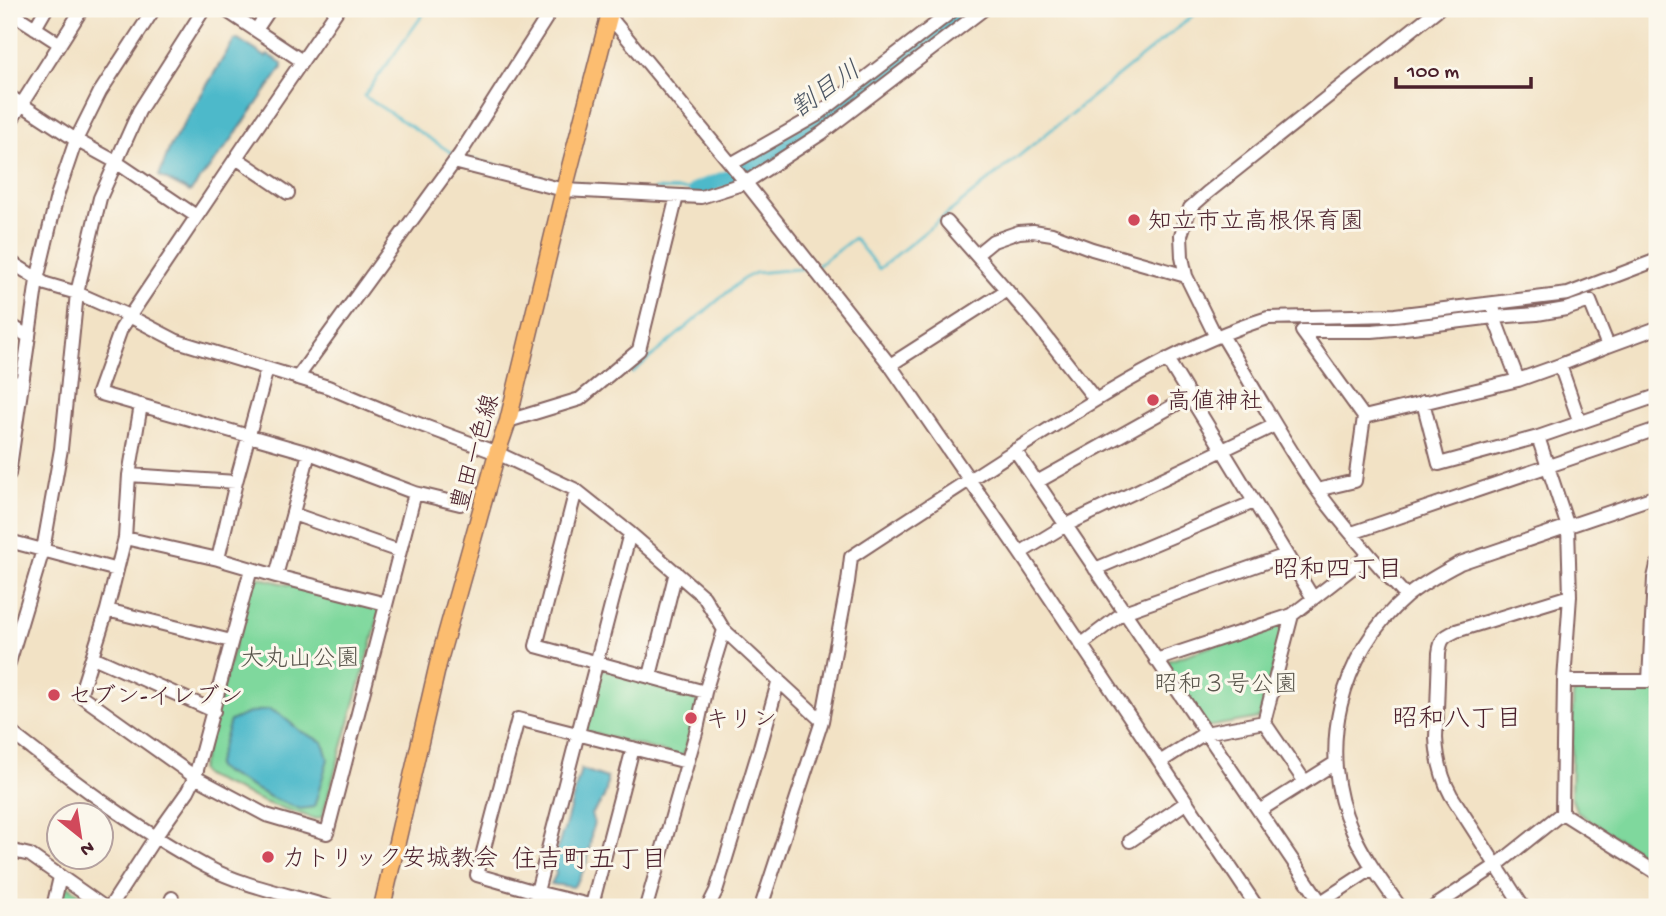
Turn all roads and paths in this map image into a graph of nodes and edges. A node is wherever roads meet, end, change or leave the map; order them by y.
1 (46, 9) edge
2 (82, 9) edge
3 (154, 9) edge
4 (204, 9) edge
5 (224, 9) edge
6 (270, 9) edge
7 (338, 9) edge
8 (552, 9) edge
9 (955, 9) edge
10 (984, 9) edge
11 (1438, 9) edge
12 (9, 11) edge
13 (608, 11) edge
14 (35, 28) junction
15 (256, 30) junction
16 (60, 44) junction
17 (302, 61) junction
18 (9, 96) edge
19 (21, 105) junction
20 (9, 124) edge
21 (76, 140) junction
22 (236, 158) junction
23 (457, 158) junction
24 (116, 162) junction
25 (733, 167) junction
26 (745, 183) junction
27 (566, 184) junction
28 (288, 193) dead end
29 (677, 196) junction
30 (196, 216) junction
31 (947, 222) dead end
32 (976, 255) junction
33 (1657, 260) edge
34 (9, 261) edge
35 (1186, 276) junction
36 (37, 280) junction
37 (1007, 290) junction
38 (77, 293) junction
39 (1493, 310) junction
40 (129, 316) junction
41 (9, 324) edge
42 (1657, 328) edge
43 (1219, 336) junction
44 (29, 337) junction
45 (1608, 346) junction
46 (1167, 359) junction
47 (890, 365) junction
48 (1560, 366) junction
49 (267, 369) junction
50 (297, 378) junction
51 (9, 380) edge
52 (1518, 380) junction
53 (22, 385) junction
54 (1657, 396) edge
55 (1189, 397) junction
56 (1095, 399) junction
57 (1423, 402) junction
58 (141, 405) junction
59 (1364, 417) junction
60 (508, 421) junction
61 (1580, 423) junction
62 (1275, 425) junction
63 (1657, 429) edge
64 (249, 436) junction
65 (1538, 438) junction
66 (1015, 450) junction
67 (1223, 450) junction
68 (309, 453) junction
69 (497, 453) junction
70 (1548, 467) junction
71 (9, 474) edge
72 (129, 475) junction
73 (970, 480) junction
74 (236, 482) junction
75 (1037, 482) junction
76 (576, 490) junction
77 (1317, 490) junction
78 (415, 493) junction
79 (1657, 496) edge
80 (1254, 502) junction
81 (460, 504) dead end
82 (293, 514) junction
83 (1066, 525) junction
84 (1568, 527) junction
85 (630, 533) junction
86 (1352, 533) junction
87 (125, 538) junction
88 (9, 541) edge
89 (44, 550) junction
90 (400, 551) junction
91 (1020, 552) junction
92 (1286, 555) junction
93 (1369, 555) junction
94 (218, 559) junction
95 (1657, 565) edge
96 (251, 569) junction
97 (1095, 569) junction
98 (117, 570) junction
99 (676, 572) junction
100 (276, 576) junction
101 (1406, 596) junction
102 (1570, 596) junction
103 (1313, 598) junction
104 (386, 604) junction
105 (107, 610) junction
106 (1124, 612) junction
107 (1292, 615) junction
108 (724, 630) junction
109 (231, 641) junction
110 (1082, 644) junction
111 (93, 657) junction
112 (1156, 660) junction
113 (9, 663) edge
114 (596, 663) junction
115 (650, 676) junction
116 (779, 679) junction
117 (1564, 681) junction
118 (1653, 681) edge
119 (705, 692) junction
120 (214, 711) junction
121 (822, 721) junction
122 (1264, 722) junction
123 (9, 731) edge
124 (578, 733) junction
125 (1205, 733) junction
126 (633, 748) junction
127 (687, 762) junction
128 (1160, 762) junction
129 (1335, 763) junction
130 (195, 777) junction
131 (1305, 782) junction
132 (1187, 802) junction
133 (1259, 811) junction
134 (1562, 813) junction
135 (156, 836) junction
136 (1130, 841) dead end
137 (9, 850) edge
138 (1497, 865) junction
139 (1373, 868) junction
140 (1657, 873) edge
141 (60, 877) junction
142 (536, 892) junction
143 (595, 906) edge
144 (1319, 906) edge
145 (53, 907) edge
146 (104, 907) edge
147 (110, 907) edge
148 (329, 907) edge
149 (382, 907) edge
150 (533, 907) edge
151 (646, 907) edge
152 (708, 907) edge
153 (761, 907) edge
154 (1257, 907) edge
155 (1400, 907) edge
156 (1434, 907) edge
157 (1523, 907) edge

1 - 14 street
2 - 16 street
3 - 21 street
4 - 24 street
5 - 15 street
6 - 15 street
7 - 17 street
8 - 23 street
9 - 25 street
10 - 26 street
11 - 35 street
12 - 14 street
13 - 25 street
13 - 27 main road, 豊田一色線
14 - 16 street
15 - 17 street
16 - 19 street
17 - 22 street
18 - 19 street
19 - 20 street
19 - 21 street
21 - 24 street
21 - 36 street
22 - 28 street
22 - 30 street
23 - 27 street
23 - 50 street
24 - 30 street
24 - 38 street
25 - 26 street
26 - 29 street
26 - 47 street
27 - 29 street
27 - 60 main road, 豊田一色線
29 - 60 street
30 - 40 street
31 - 32 street
32 - 35 street
32 - 37 street
33 - 39 street
34 - 36 street
35 - 43 street
36 - 38 street
36 - 44 street
37 - 47 street
37 - 56 street
38 - 40 street
38 - 89 street
39 - 43 street
39 - 45 street
39 - 52 street
39 - 59 street
40 - 49 street
40 - 58 street
41 - 44 street
42 - 45 street
43 - 46 street
43 - 62 street
44 - 53 street
45 - 48 street
46 - 55 street
46 - 56 street
47 - 73 street
48 - 52 street
48 - 61 street
49 - 50 street
49 - 64 street
50 - 69 street
51 - 53 street
52 - 57 street
53 - 71 street
54 - 61 street
55 - 67 street
55 - 75 street
56 - 66 street
57 - 59 street
57 - 65 street
58 - 64 street
58 - 72 street
59 - 77 street
60 - 69 main road, 豊田一色線
61 - 65 street
62 - 67 street
62 - 77 street
63 - 70 street
64 - 68 street
64 - 74 street
65 - 70 street
66 - 73 street
66 - 75 street
67 - 80 street
67 - 83 street
68 - 78 street
68 - 82 street
69 - 76 street
69 - 149 main road, 豊田一色線
70 - 84 street
70 - 86 street
72 - 74 street
72 - 87 street
73 - 91 street
73 - 121 street
74 - 94 street
75 - 83 street
76 - 85 street
76 - 114 street
77 - 86 street
78 - 81 street
78 - 90 street
79 - 84 street
80 - 92 street
80 - 97 street
82 - 90 street
82 - 100 street
83 - 91 street
83 - 97 street
84 - 101 street
84 - 102 street
85 - 99 street
85 - 114 street
86 - 93 street
87 - 94 street
87 - 98 street
88 - 89 street
89 - 98 street
89 - 113 street
90 - 104 street
91 - 110 street
92 - 103 street
92 - 106 street
93 - 101 street
93 - 103 street
94 - 96 street
95 - 118 street
96 - 100 street
96 - 109 street
97 - 106 street
98 - 105 street
99 - 108 street
99 - 115 street
100 - 104 street
101 - 129 street
102 - 117 street
102 - 138 street
103 - 107 street
104 - 130 street
105 - 109 street
105 - 111 street
106 - 110 street
106 - 112 street
107 - 112 street
107 - 122 street
108 - 116 street
108 - 119 street
109 - 120 street
110 - 128 street
111 - 120 street
111 - 130 street
112 - 125 street
114 - 115 street
114 - 124 street
115 - 119 street
116 - 121 street
116 - 152 street
117 - 118 street
117 - 134 street
119 - 127 street
120 - 130 street
121 - 153 street
122 - 125 street
122 - 131 street
123 - 135 street
124 - 126 street
124 - 142 street
124 - 142 street
125 - 128 street
125 - 133 street
126 - 127 street
126 - 143 street
127 - 151 street
128 - 132 street
129 - 131 street
129 - 139 street
130 - 135 street
131 - 133 street
132 - 136 street
132 - 154 street
133 - 144 street
134 - 138 street
134 - 140 street
135 - 147 street
135 - 148 street
137 - 141 street
138 - 156 street
138 - 157 street
139 - 144 street
139 - 155 street
141 - 145 street
141 - 146 street
142 - 143 street
142 - 150 street

